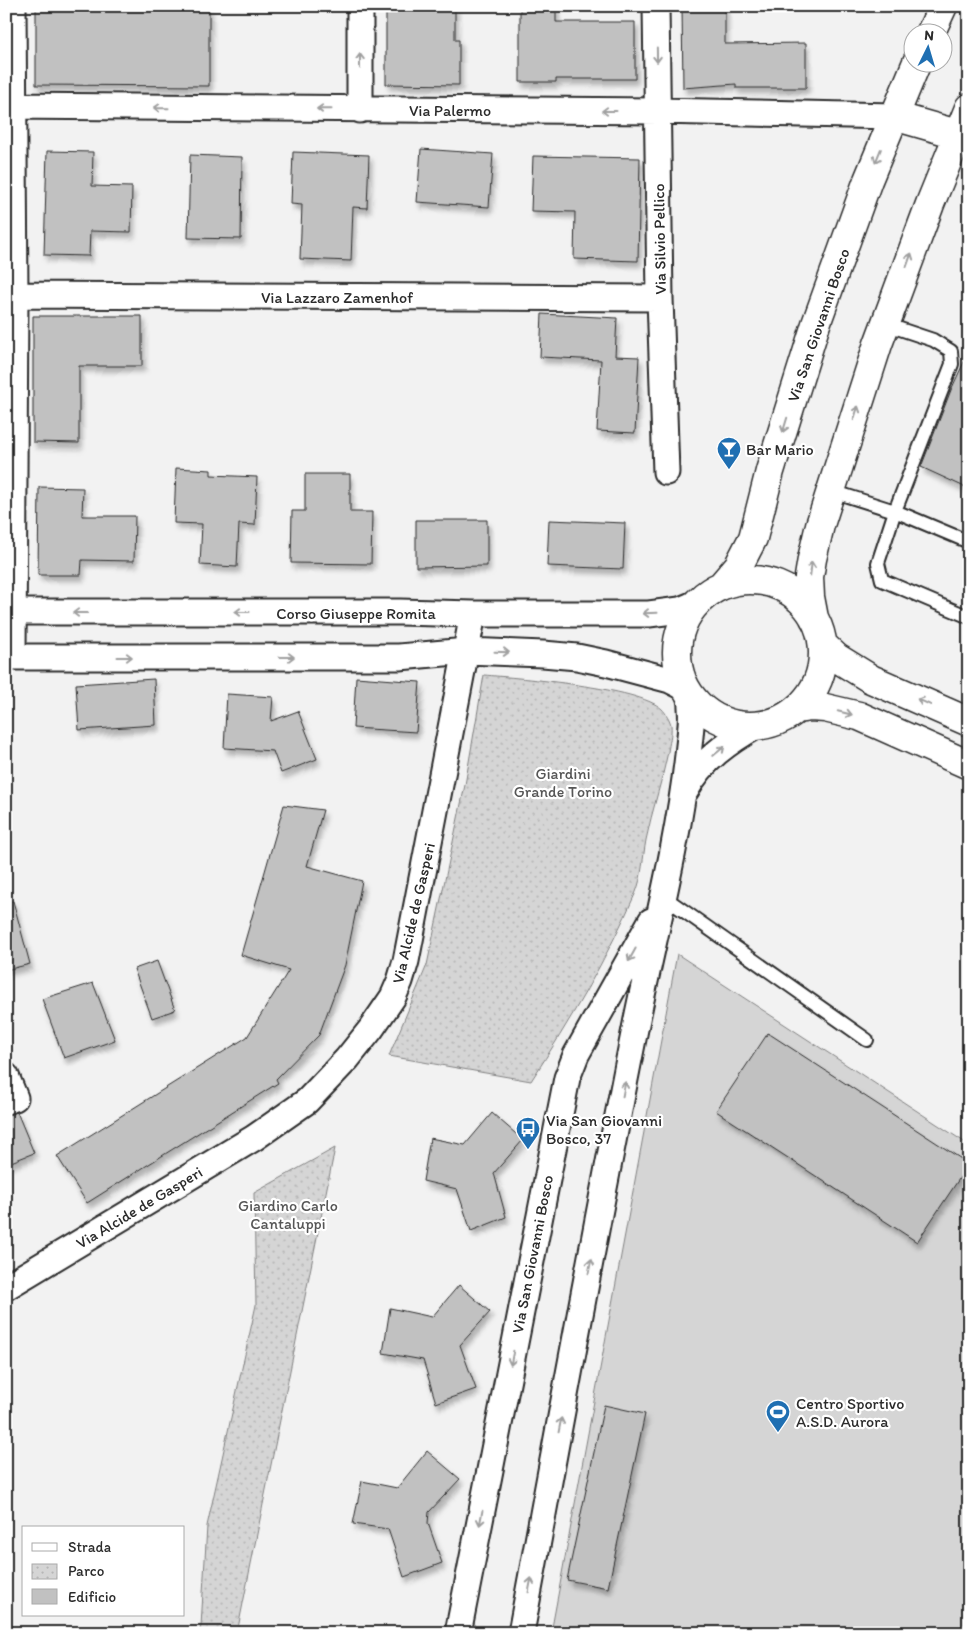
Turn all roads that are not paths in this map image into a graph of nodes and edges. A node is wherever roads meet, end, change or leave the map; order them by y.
1 (13, 6) edge
2 (360, 6) edge
3 (656, 6) edge
4 (943, 6) edge
5 (935, 22) edge
6 (913, 72) edge
7 (10, 106) edge
8 (969, 108) edge
9 (360, 110) junction
10 (658, 111) junction
11 (894, 116) junction
12 (963, 137) edge
13 (15, 295) junction
14 (660, 298) junction
15 (885, 324) junction
16 (666, 472) dead end
17 (832, 491) junction
18 (896, 510) junction
19 (969, 542) edge
20 (721, 586) junction
21 (697, 603) junction
22 (10, 612) edge
23 (473, 614) junction
24 (969, 617) edge
25 (814, 618) junction
26 (823, 646) junction
27 (466, 651) junction
28 (10, 657) edge
29 (688, 691) junction
30 (797, 709) junction
31 (969, 722) edge
32 (758, 725) junction
33 (969, 765) edge
34 (682, 804) junction
35 (664, 897) junction
36 (867, 1040) dead end
37 (6, 1076) edge
38 (6, 1101) edge
39 (6, 1287) edge
40 (458, 1633) edge
41 (521, 1633) edge

1 - 7 street
9 -> 2 street
3 -> 10 street, Via Silvio Pellico
4 - 5 main road
6 - 11 main road, Via San Giovanni Bosco
9 -> 7 street, Via Palermo
7 - 13 street
8 - 12 main road
10 -> 9 street, Via Palermo
10 - 11 street, Via Palermo
10 - 14 street, Via Silvio Pellico
11 - 12 main road
11 -> 20 main road, Via San Giovanni Bosco
15 -> 12 main road
13 - 14 street, Via Lazzaro Zamenhof
13 - 22 street
14 - 16 street, Via Silvio Pellico
17 -> 15 main road
15 - 18 lane
17 - 18 lane
25 -> 17 main road
18 - 19 lane
18 - 24 lane
20 - 21 main road
20 - 25 main road
21 -> 23 street, Corso Giuseppe Romita
21 - 29 main road
23 -> 22 street, Corso Giuseppe Romita
22 - 28 street
23 - 27 street, Via Alcide de Gasperi
25 - 26 main road
26 - 30 main road
31 -> 26 main road
28 -> 27 street
27 -> 29 street
27 - 39 street, Via Alcide de Gasperi
29 - 32 main road
29 - 34 street
30 - 32 main road
30 -> 33 main road
34 -> 32 street
34 - 35 street, Via San Giovanni Bosco
35 - 36 lane
35 -> 40 street, Via San Giovanni Bosco
41 -> 35 street, Via San Giovanni Bosco
37 - 38 street

